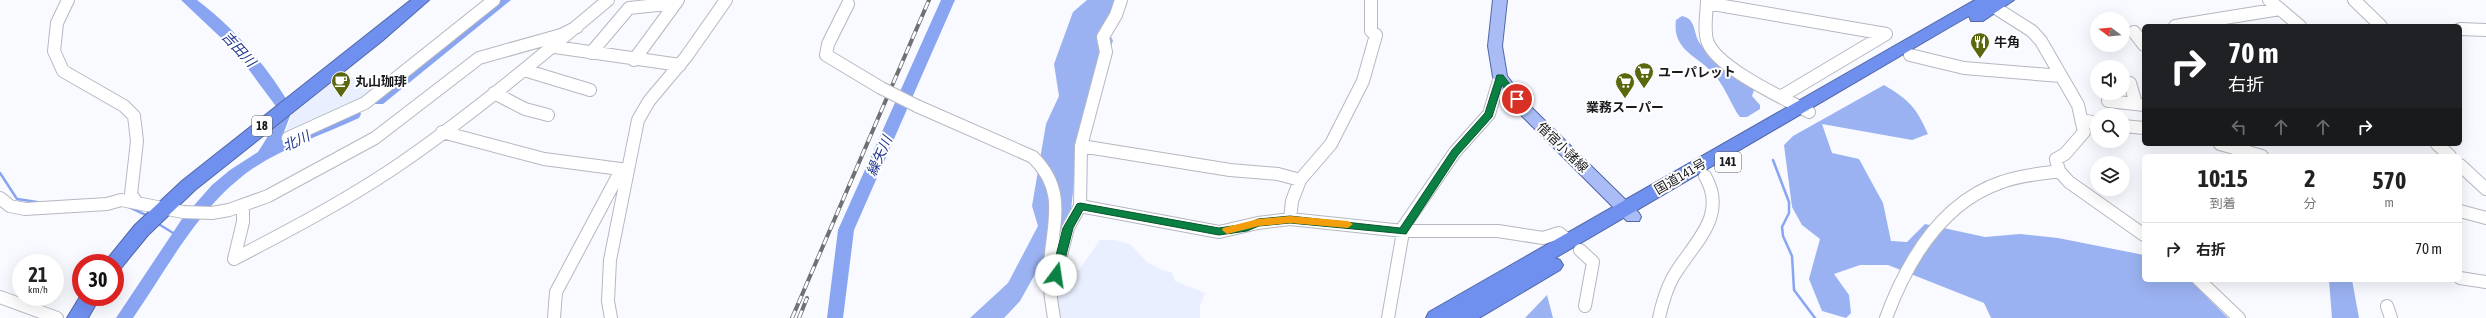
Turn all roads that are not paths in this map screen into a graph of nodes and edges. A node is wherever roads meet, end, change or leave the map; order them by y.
1 (68, 0) edge
2 (421, 0) edge
3 (494, 0) edge
4 (608, 0) edge
5 (726, 0) edge
6 (1120, 0) edge
7 (1371, 0) edge
8 (1500, 0) edge
9 (2269, 0) edge
10 (2354, 0) edge
11 (849, 1) edge
12 (1707, 1) edge
13 (677, 2) edge
14 (1991, 2) edge
15 (2280, 9) junction
16 (2187, 24) edge
17 (2298, 24) edge
18 (2379, 24) edge
19 (576, 27) junction
20 (2462, 29) edge
21 (2486, 30) edge
22 (2142, 31) edge
23 (2142, 42) edge
24 (555, 47) junction
25 (592, 53) junction
26 (1910, 55) junction
27 (634, 60) junction
28 (680, 65) junction
29 (524, 70) junction
30 (2061, 76) junction
31 (1500, 77) junction
32 (2130, 83) dead end
33 (590, 90) dead end
34 (494, 93) junction
35 (1782, 96) junction
36 (2108, 101) dead end
37 (2140, 104) edge
38 (1805, 109) junction
39 (548, 115) dead end
40 (2082, 120) junction
41 (2090, 122) edge
42 (2130, 127) edge
43 (2142, 128) edge
44 (442, 132) junction
45 (288, 138) dead end
46 (1081, 146) junction
47 (2439, 146) edge
48 (2226, 149) edge
49 (2252, 154) edge
50 (2448, 154) edge
51 (2462, 167) edge
52 (625, 170) junction
53 (2059, 171) junction
54 (1705, 176) junction
55 (1300, 180) junction
56 (2486, 189) edge
57 (0, 198) edge
58 (137, 203) junction
59 (243, 205) junction
60 (1080, 206) junction
61 (164, 209) junction
62 (2462, 212) edge
63 (1629, 213) junction
64 (2486, 218) edge
65 (1290, 219) junction
66 (1403, 231) junction
67 (2142, 234) edge
68 (1575, 245) junction
69 (120, 254) edge
70 (1049, 278) junction
71 (2462, 278) edge
72 (2201, 282) edge
73 (2486, 282) edge
74 (0, 297) edge
75 (84, 306) edge
76 (1585, 306) dead end
77 (57, 318) edge
78 (77, 318) edge
79 (554, 318) edge
80 (611, 318) edge
81 (1054, 318) edge
82 (1388, 318) edge
83 (1436, 318) edge
84 (1462, 318) edge
85 (1659, 318) edge
86 (1886, 318) edge
87 (2239, 318) edge

1 - 58 street
2 - 61 highway, 18
3 - 45 street
4 - 19 street
5 - 28 street
6 - 46 street
7 - 55 street
8 - 31 main road, 借宿小諸線
9 - 15 street
10 - 18 street
11 - 70 street, bridge
12 - 35 street
12 - 35 street
13 - 25 street
13 - 27 street
14 - 26 highway, 国道141号 / 141
14 - 30 street
14 - 38 highway, 国道141号 / 141
15 - 16 street
15 - 17 street
19 - 24 street
19 - 59 street
20 - 21 street
22 - 23 street
24 - 25 street
24 - 29 street
25 - 27 street
26 - 30 street
26 - 38 highway, 国道141号 / 141
27 - 28 street
28 - 52 street
29 - 33 street
29 - 34 street
30 - 40 street
31 - 63 main road, 借宿小諸線
31 - 66 street
32 - 37 street
34 - 39 street
34 - 44 street
35 - 38 street
36 - 37 street
38 - 54 highway, 国道141号 / 141
38 - 63 highway, 国道141号 / 141
40 - 41 street
40 - 53 street
42 - 43 street
44 - 52 street
44 - 59 street
46 - 55 street
46 - 60 street
47 - 50 street
48 - 49 street
51 - 56 street
52 - 79 street
52 - 80 street
53 - 67 street
53 - 86 street
54 - 63 highway, 国道141号 / 141
54 - 85 street
55 - 65 street
57 - 58 street
58 - 61 street
59 - 61 street
60 - 65 street
60 - 70 street
61 - 69 highway, 18
62 - 64 street
63 - 68 highway, 国道141号 / 141
65 - 66 street
66 - 68 street
66 - 82 street
68 - 76 street
68 - 83 highway, 国道141号 / 141
68 - 84 highway, 国道141号 / 141
70 - 81 street
71 - 73 street
72 - 87 street
74 - 77 street
75 - 78 highway

